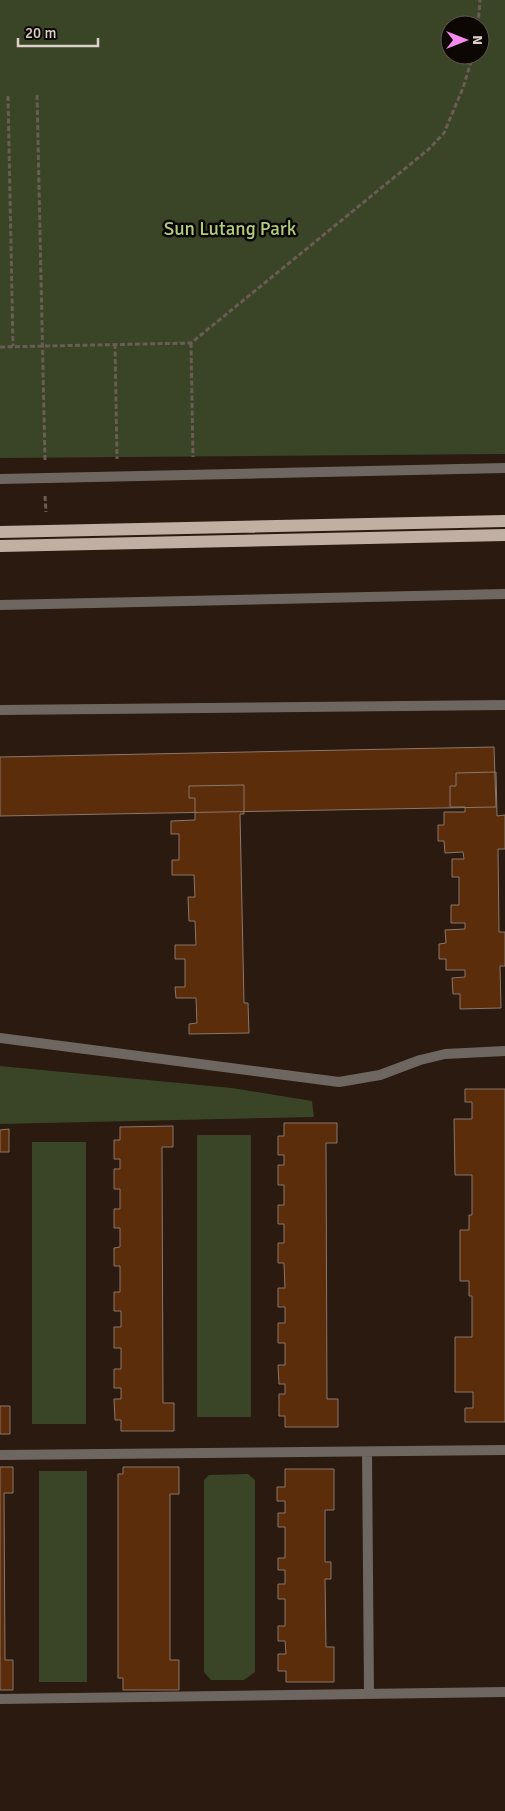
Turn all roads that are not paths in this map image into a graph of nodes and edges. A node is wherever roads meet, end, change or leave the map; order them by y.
1 (505, 468) edge
2 (0, 479) edge
3 (505, 521) edge
4 (0, 532) edge
5 (505, 535) edge
6 (0, 546) edge
7 (505, 594) edge
8 (0, 605) edge
9 (505, 705) edge
10 (0, 710) edge
11 (0, 1038) edge
12 (505, 1051) edge
13 (505, 1450) edge
14 (367, 1452) junction
15 (0, 1455) edge
16 (505, 1692) edge
17 (369, 1694) junction
18 (0, 1699) edge

1 - 2 street
3 - 4 main road
5 - 6 main road
7 - 8 street
9 - 10 street
11 - 12 street
13 - 14 street
14 - 15 street
14 - 17 street
16 - 17 street
17 - 18 street

